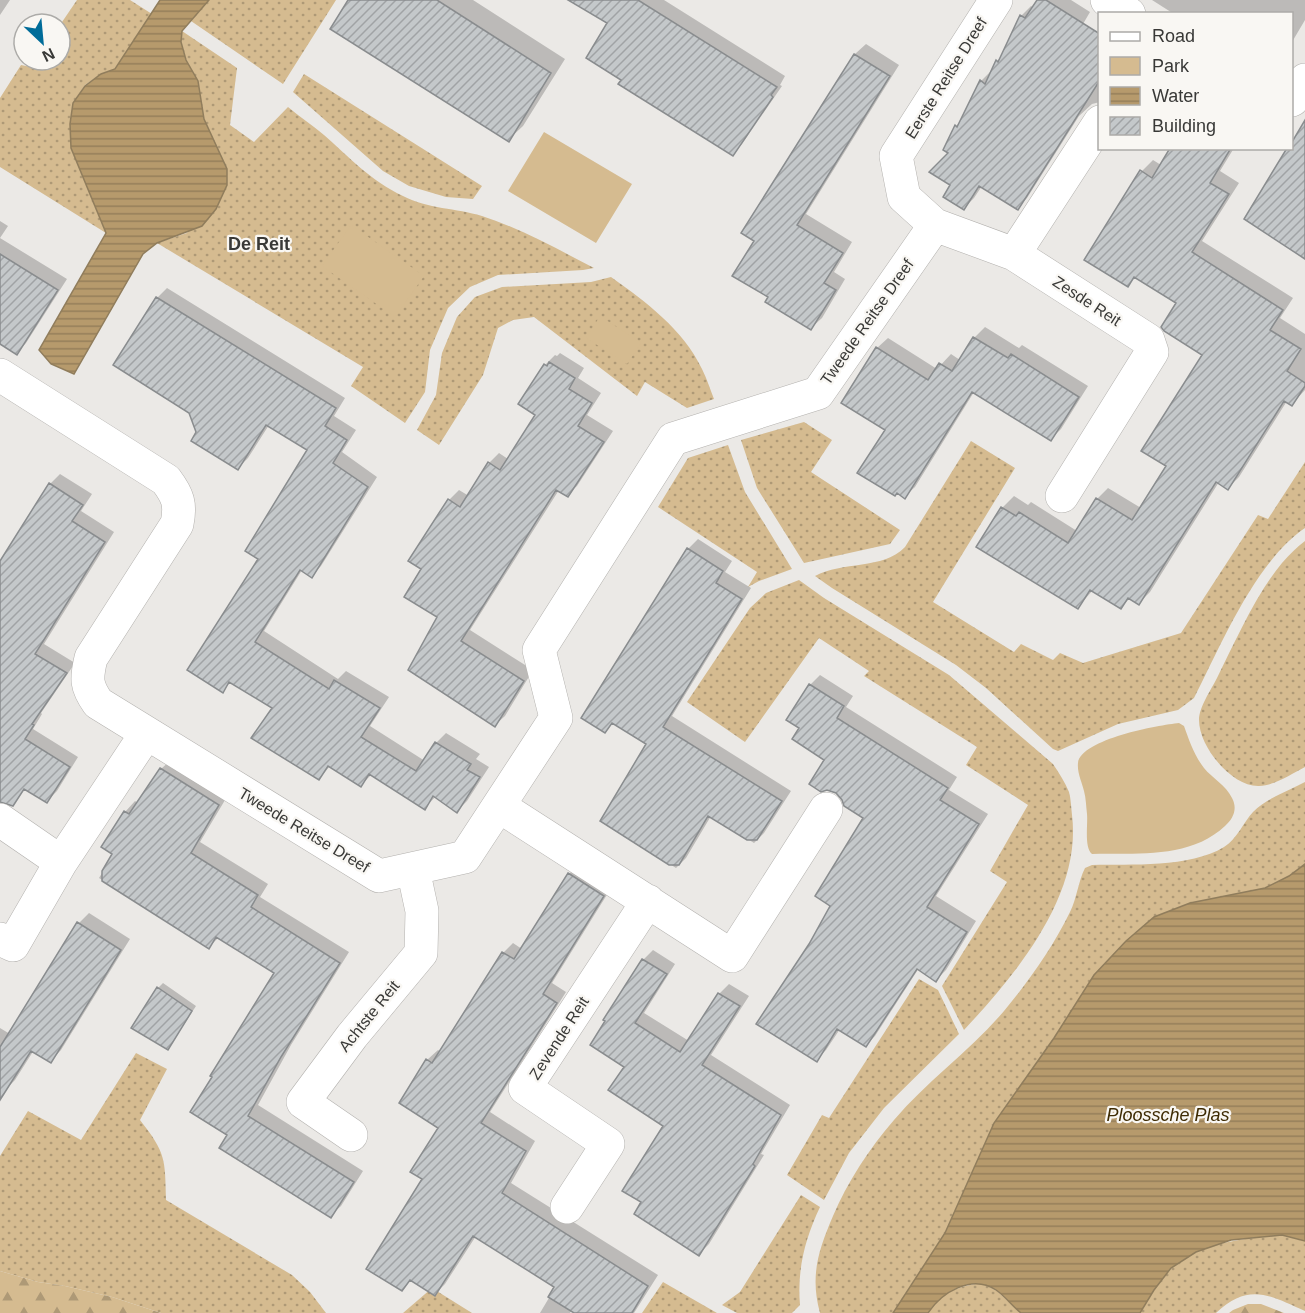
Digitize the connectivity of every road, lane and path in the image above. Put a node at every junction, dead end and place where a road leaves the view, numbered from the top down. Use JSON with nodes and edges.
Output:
{"nodes":[{"id":1,"x":996,"y":0,"type":"edge"},
{"id":2,"x":1107,"y":0,"type":"edge"},
{"id":3,"x":1126,"y":12,"type":"edge"},
{"id":4,"x":1305,"y":80,"type":"edge"},
{"id":5,"x":1293,"y":98,"type":"edge"},
{"id":6,"x":1098,"y":125,"type":"edge"},
{"id":7,"x":897,"y":156,"type":"joint"},
{"id":8,"x":935,"y":225,"type":"junction"},
{"id":9,"x":1014,"y":254,"type":"junction"},
{"id":10,"x":0,"y":375,"type":"edge"},
{"id":11,"x":1062,"y":496,"type":"dead end"},
{"id":12,"x":146,"y":734,"type":"junction"},
{"id":13,"x":499,"y":806,"type":"junction"},
{"id":14,"x":826,"y":809,"type":"dead end"},
{"id":15,"x":0,"y":820,"type":"edge"},
{"id":16,"x":61,"y":862,"type":"junction"},
{"id":17,"x":413,"y":869,"type":"junction"},
{"id":18,"x":648,"y":901,"type":"junction"},
{"id":19,"x":0,"y":939,"type":"edge"},
{"id":20,"x":351,"y":1135,"type":"dead end"},
{"id":21,"x":567,"y":1207,"type":"dead end"}],
"edges":[{"from":1,"to":7,"type":"street","name":"Eerste Reitse Dreef"},
{"from":2,"to":3,"type":"street"},
{"from":4,"to":5,"type":"street"},
{"from":6,"to":9,"type":"street"},
{"from":7,"to":8,"type":"street","name":"Zesde Reit"},
{"from":8,"to":9,"type":"street","name":"Zesde Reit"},
{"from":8,"to":13,"type":"street","name":"Tweede Reitse Dreef"},
{"from":9,"to":11,"type":"street","name":"Zesde Reit"},
{"from":10,"to":12,"type":"street","name":"Tweede Reitse Dreef"},
{"from":12,"to":16,"type":"street"},
{"from":12,"to":17,"type":"street","name":"Tweede Reitse Dreef"},
{"from":13,"to":17,"type":"street","name":"Tweede Reitse Dreef"},
{"from":13,"to":18,"type":"street"},
{"from":14,"to":18,"type":"street"},
{"from":15,"to":16,"type":"street"},
{"from":16,"to":19,"type":"street"},
{"from":17,"to":20,"type":"street","name":"Achtste Reit"},
{"from":18,"to":21,"type":"street","name":"Zevende Reit"}]}
